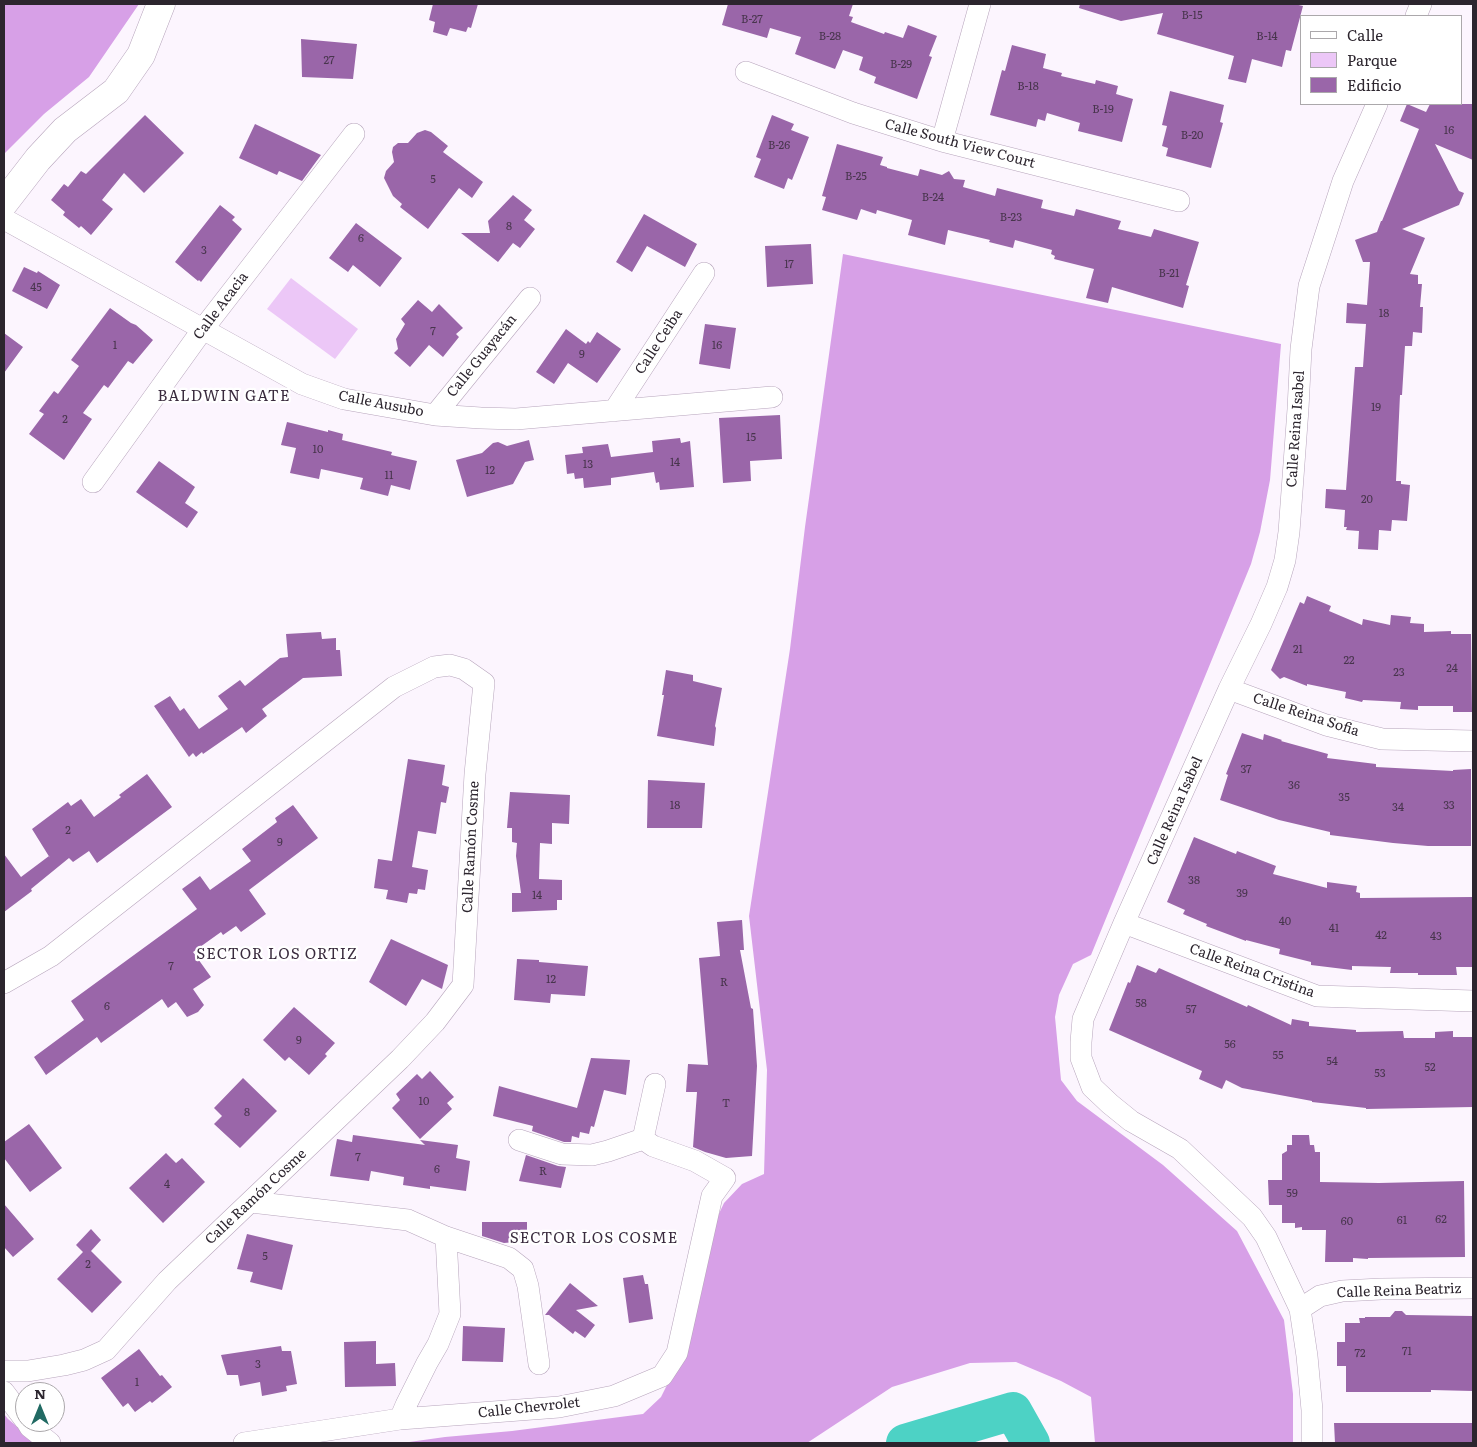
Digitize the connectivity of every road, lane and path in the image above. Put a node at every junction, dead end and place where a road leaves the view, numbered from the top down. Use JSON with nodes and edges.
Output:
{"nodes":[{"id":1,"x":162,"y":4,"type":"edge"},
{"id":2,"x":980,"y":4,"type":"edge"},
{"id":3,"x":746,"y":72,"type":"dead end"},
{"id":4,"x":1377,"y":105,"type":"edge"},
{"id":5,"x":354,"y":134,"type":"dead end"},
{"id":6,"x":942,"y":141,"type":"junction"},
{"id":7,"x":1179,"y":201,"type":"dead end"},
{"id":8,"x":4,"y":203,"type":"edge"},
{"id":9,"x":4,"y":219,"type":"edge"},
{"id":10,"x":704,"y":273,"type":"dead end"},
{"id":11,"x":530,"y":298,"type":"dead end"},
{"id":12,"x":203,"y":329,"type":"junction"},
{"id":13,"x":772,"y":397,"type":"dead end"},
{"id":14,"x":614,"y":411,"type":"junction"},
{"id":15,"x":434,"y":415,"type":"junction"},
{"id":16,"x":93,"y":482,"type":"dead end"},
{"id":17,"x":1229,"y":689,"type":"junction"},
{"id":18,"x":1473,"y":741,"type":"edge"},
{"id":19,"x":1124,"y":923,"type":"junction"},
{"id":20,"x":4,"y":983,"type":"edge"},
{"id":21,"x":1473,"y":1001,"type":"edge"},
{"id":22,"x":655,"y":1084,"type":"dead end"},
{"id":23,"x":643,"y":1139,"type":"junction"},
{"id":24,"x":519,"y":1140,"type":"dead end"},
{"id":25,"x":251,"y":1202,"type":"junction"},
{"id":26,"x":446,"y":1237,"type":"junction"},
{"id":27,"x":1473,"y":1288,"type":"edge"},
{"id":28,"x":1300,"y":1309,"type":"junction"},
{"id":29,"x":539,"y":1364,"type":"dead end"},
{"id":30,"x":4,"y":1371,"type":"edge"},
{"id":31,"x":4,"y":1392,"type":"edge"},
{"id":32,"x":15,"y":1406,"type":"edge"},
{"id":33,"x":400,"y":1419,"type":"junction"},
{"id":34,"x":38,"y":1432,"type":"edge"},
{"id":35,"x":50,"y":1443,"type":"edge"},
{"id":36,"x":244,"y":1443,"type":"edge"},
{"id":37,"x":1312,"y":1443,"type":"edge"}],
"edges":[{"from":1,"to":8,"type":"street"},
{"from":2,"to":6,"type":"street"},
{"from":3,"to":6,"type":"street","name":"Calle South View Court"},
{"from":4,"to":17,"type":"street","name":"Calle Reina Isabel"},
{"from":5,"to":12,"type":"street","name":"Calle Acacia"},
{"from":6,"to":7,"type":"street","name":"Calle South View Court"},
{"from":9,"to":12,"type":"street","name":"Calle Ausubo"},
{"from":10,"to":14,"type":"street","name":"Calle Ceiba"},
{"from":11,"to":15,"type":"street","name":"Calle Guayacán"},
{"from":12,"to":15,"type":"street","name":"Calle Ausubo"},
{"from":12,"to":16,"type":"street","name":"Calle Acacia"},
{"from":13,"to":14,"type":"street","name":"Calle Ausubo"},
{"from":14,"to":15,"type":"street","name":"Calle Ausubo"},
{"from":17,"to":18,"type":"street","name":"Calle Reina Sofia"},
{"from":17,"to":19,"type":"street","name":"Calle Reina Isabel"},
{"from":19,"to":21,"type":"street","name":"Calle Reina Cristina"},
{"from":19,"to":28,"type":"street","name":"Calle Reina Isabel"},
{"from":20,"to":25,"type":"street","name":"Calle Ramón Cosme"},
{"from":22,"to":23,"type":"street"},
{"from":23,"to":24,"type":"street"},
{"from":23,"to":33,"type":"street","name":"Calle Chevrolet"},
{"from":25,"to":26,"type":"street"},
{"from":25,"to":30,"type":"street","name":"Calle Ramón Cosme"},
{"from":26,"to":29,"type":"street"},
{"from":26,"to":33,"type":"street"},
{"from":27,"to":28,"type":"street","name":"Calle Reina Beatriz"},
{"from":28,"to":37,"type":"street","name":"Calle Reina Isabel"},
{"from":31,"to":32,"type":"street"},
{"from":33,"to":36,"type":"street","name":"Calle Chevrolet"},
{"from":34,"to":35,"type":"street"}]}
